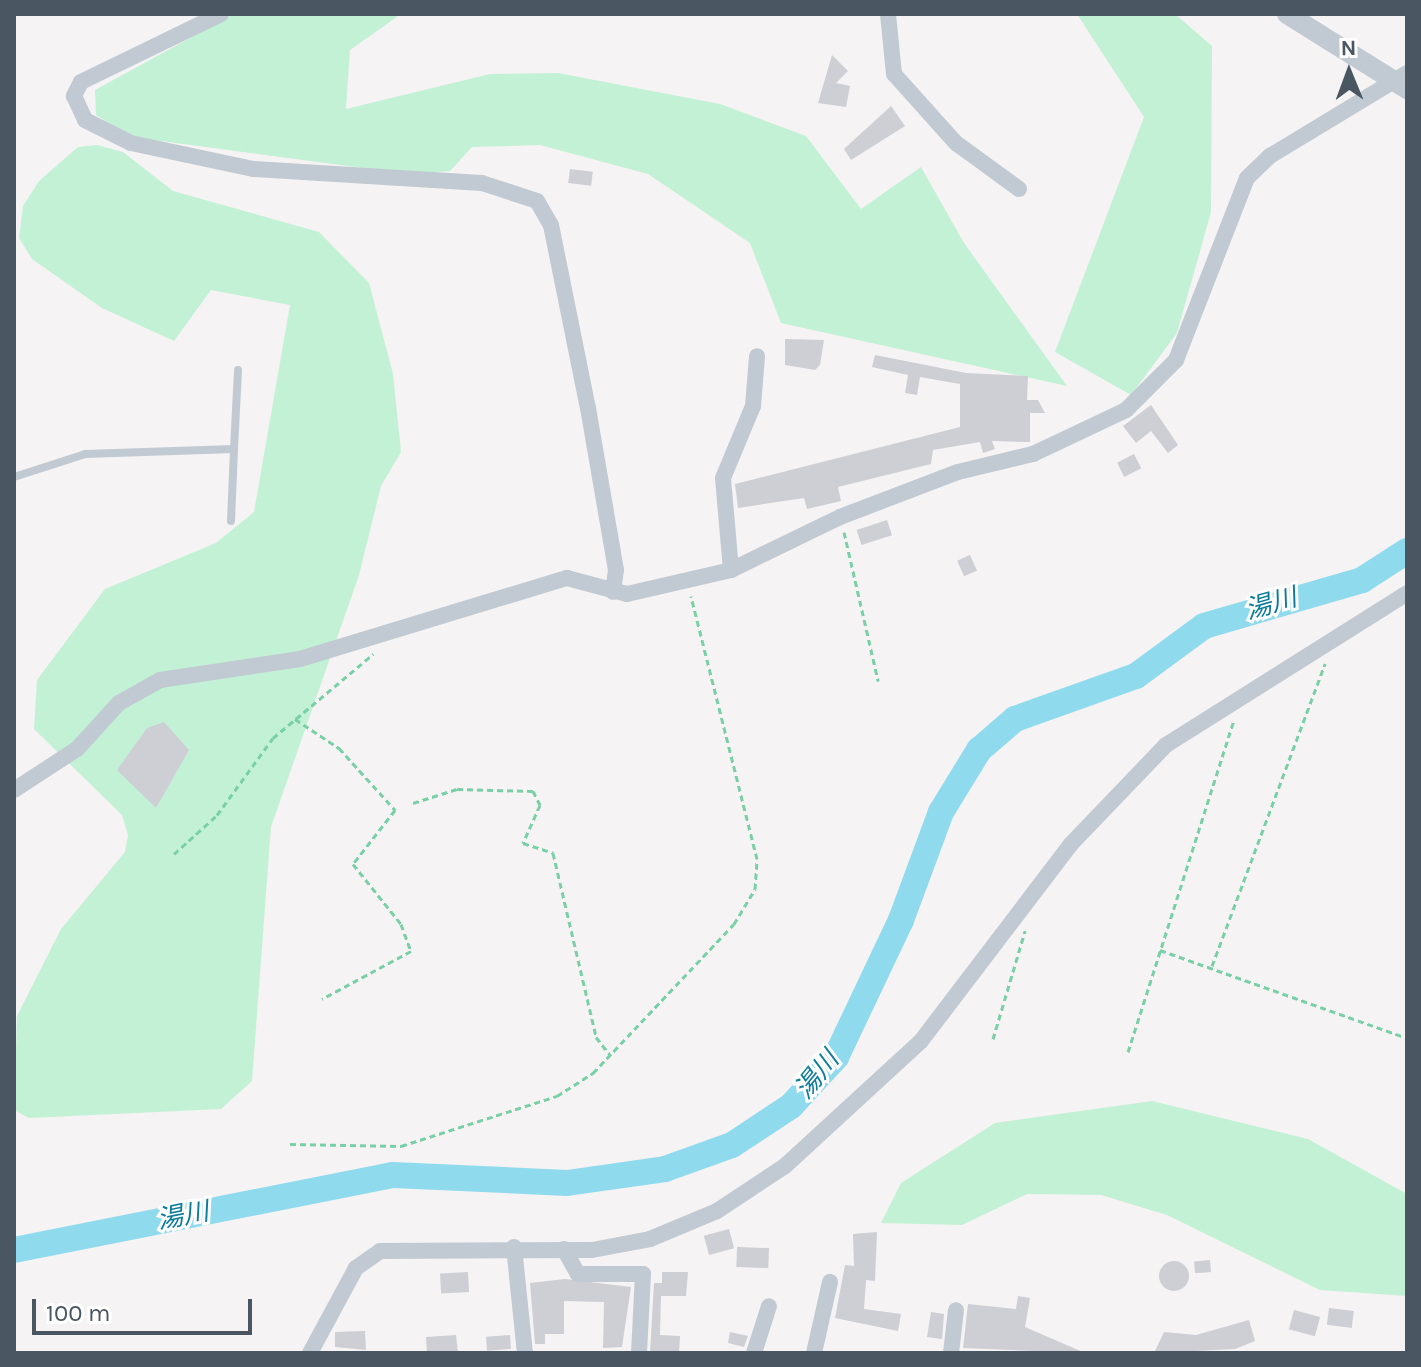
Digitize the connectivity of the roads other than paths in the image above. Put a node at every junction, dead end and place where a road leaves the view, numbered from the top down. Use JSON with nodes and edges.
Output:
{"nodes":[{"id":1,"x":221,"y":14,"type":"edge"},
{"id":2,"x":888,"y":14,"type":"edge"},
{"id":3,"x":1287,"y":14,"type":"edge"},
{"id":4,"x":1402,"y":81,"type":"edge"},
{"id":5,"x":1019,"y":189,"type":"dead end"},
{"id":6,"x":757,"y":356,"type":"dead end"},
{"id":7,"x":238,"y":370,"type":"dead end"},
{"id":8,"x":234,"y":449,"type":"junction"},
{"id":9,"x":14,"y":477,"type":"edge"},
{"id":10,"x":231,"y":521,"type":"dead end"},
{"id":11,"x":731,"y":570,"type":"junction"},
{"id":12,"x":613,"y":592,"type":"junction"},
{"id":13,"x":1407,"y":593,"type":"edge"},
{"id":14,"x":14,"y":790,"type":"edge"},
{"id":15,"x":514,"y":1247,"type":"junction"},
{"id":16,"x":564,"y":1249,"type":"junction"},
{"id":17,"x":830,"y":1282,"type":"dead end"},
{"id":18,"x":769,"y":1306,"type":"dead end"},
{"id":19,"x":956,"y":1310,"type":"dead end"},
{"id":20,"x":310,"y":1353,"type":"edge"},
{"id":21,"x":525,"y":1353,"type":"edge"},
{"id":22,"x":639,"y":1353,"type":"edge"},
{"id":23,"x":754,"y":1353,"type":"edge"},
{"id":24,"x":814,"y":1353,"type":"edge"},
{"id":25,"x":951,"y":1353,"type":"edge"}],
"edges":[{"from":1,"to":12,"type":"street"},
{"from":2,"to":5,"type":"street"},
{"from":3,"to":4,"type":"street"},
{"from":4,"to":11,"type":"street"},
{"from":6,"to":11,"type":"street"},
{"from":7,"to":8,"type":"lane"},
{"from":8,"to":9,"type":"lane"},
{"from":8,"to":10,"type":"lane"},
{"from":11,"to":12,"type":"street"},
{"from":12,"to":14,"type":"street"},
{"from":13,"to":16,"type":"street"},
{"from":15,"to":16,"type":"street"},
{"from":15,"to":20,"type":"street"},
{"from":15,"to":21,"type":"street"},
{"from":16,"to":22,"type":"street"},
{"from":17,"to":24,"type":"street"},
{"from":18,"to":23,"type":"street"},
{"from":19,"to":25,"type":"street"}]}
